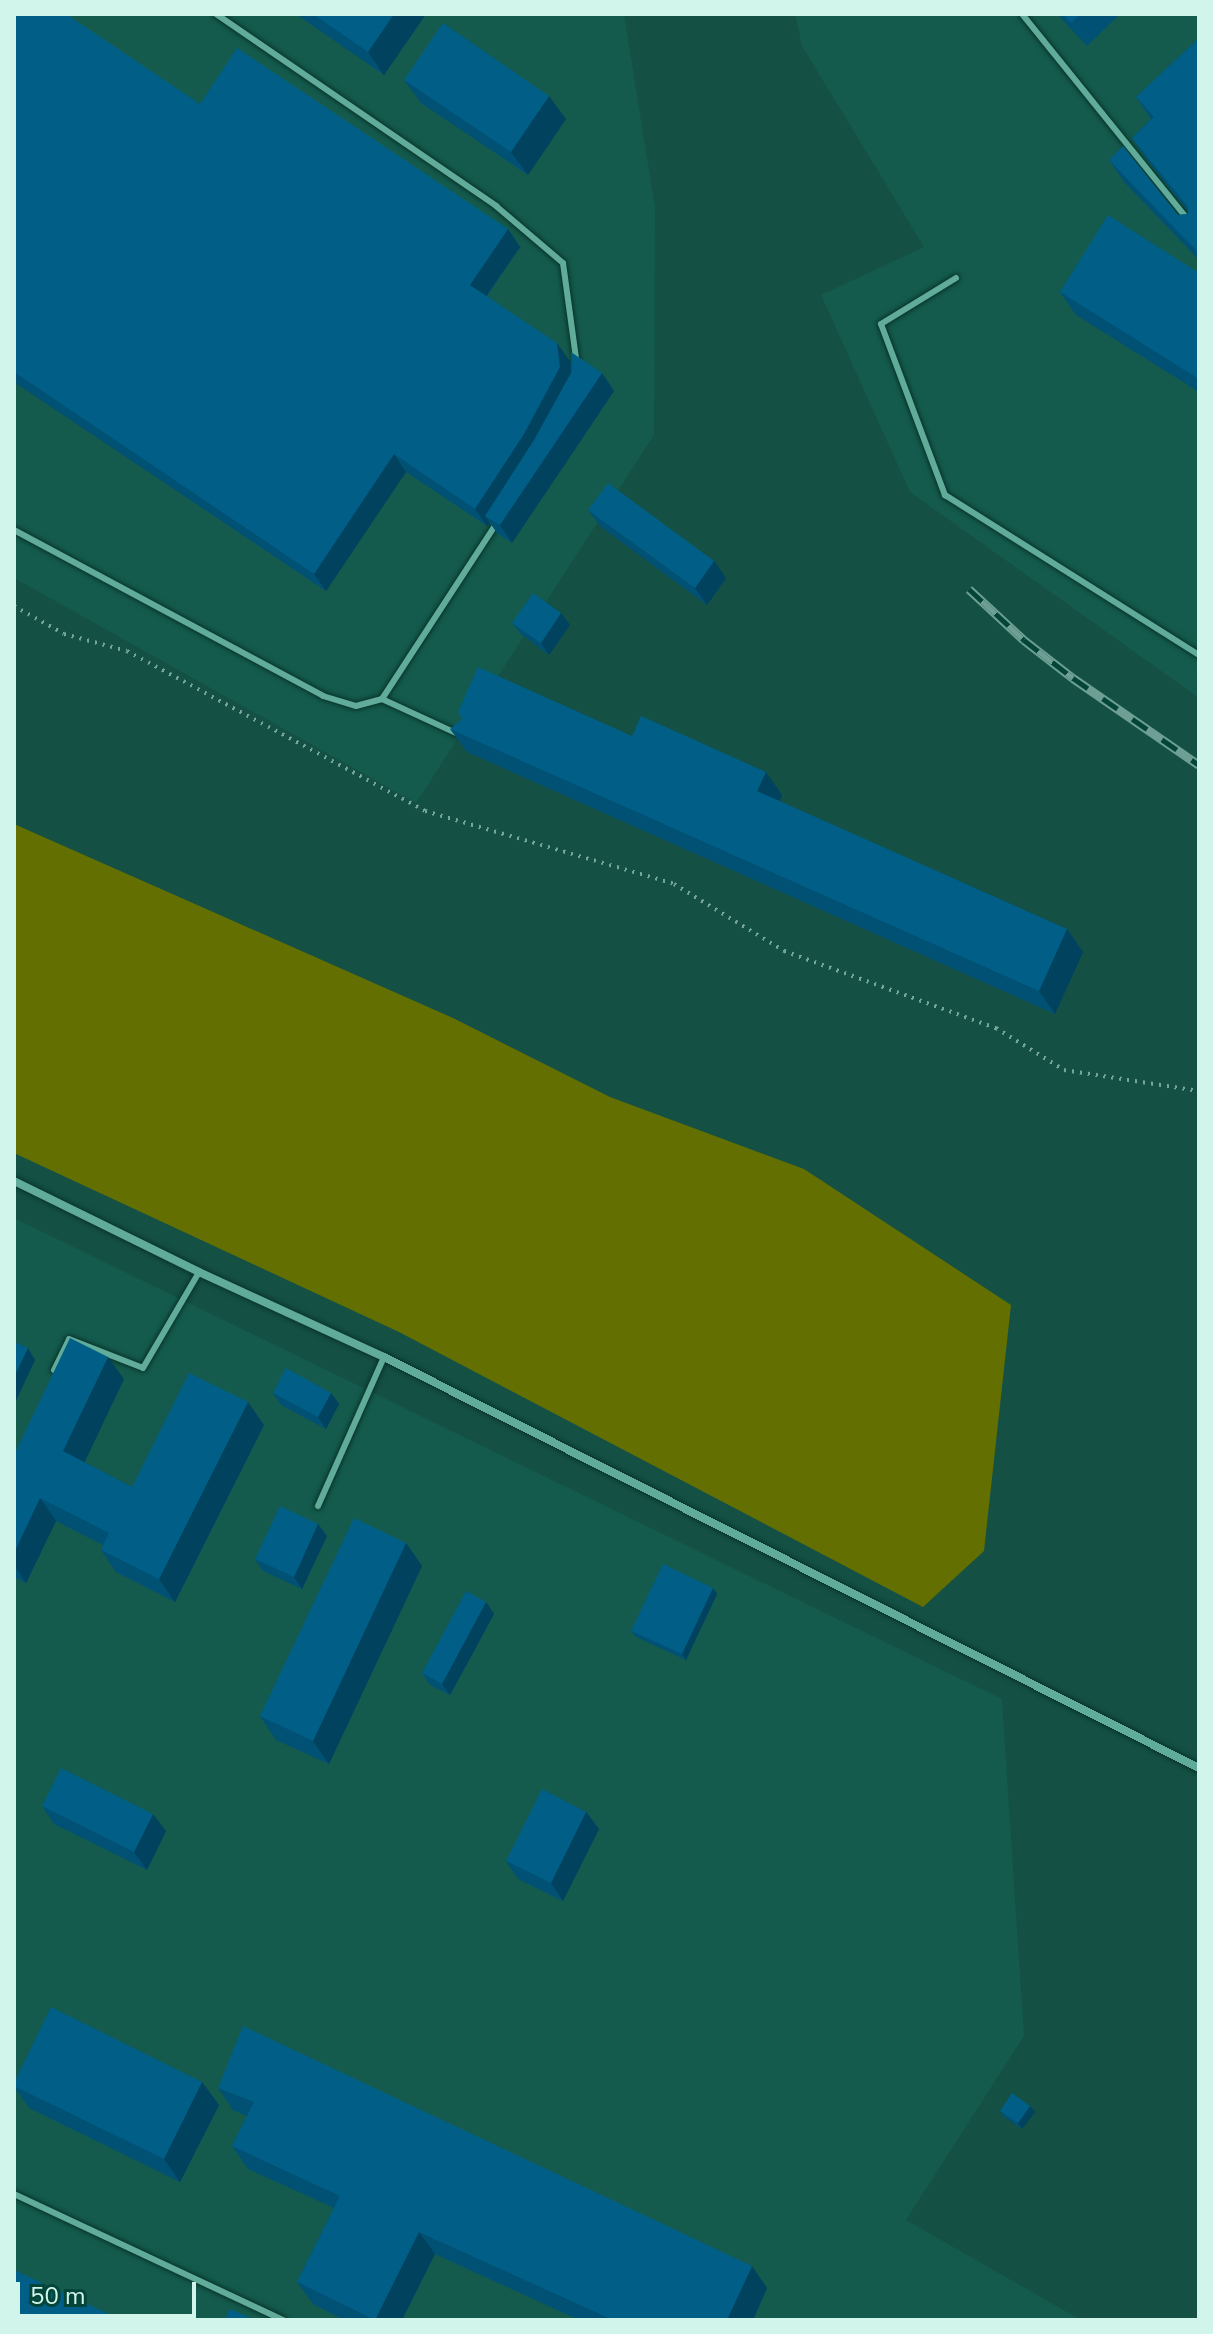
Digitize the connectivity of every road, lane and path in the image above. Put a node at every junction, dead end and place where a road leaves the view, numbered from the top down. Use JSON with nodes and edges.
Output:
{"nodes":[{"id":1,"x":216,"y":14,"type":"edge"},
{"id":2,"x":1022,"y":14,"type":"edge"},
{"id":3,"x":1192,"y":225,"type":"edge"},
{"id":4,"x":956,"y":278,"type":"dead end"},
{"id":5,"x":578,"y":374,"type":"edge"},
{"id":6,"x":507,"y":506,"type":"edge"},
{"id":7,"x":14,"y":530,"type":"edge"},
{"id":8,"x":14,"y":606,"type":"edge"},
{"id":9,"x":1199,"y":655,"type":"edge"},
{"id":10,"x":382,"y":699,"type":"junction"},
{"id":11,"x":472,"y":740,"type":"edge"},
{"id":12,"x":1199,"y":1091,"type":"edge"},
{"id":13,"x":14,"y":1181,"type":"edge"},
{"id":14,"x":199,"y":1272,"type":"junction"},
{"id":15,"x":384,"y":1357,"type":"junction"},
{"id":16,"x":51,"y":1378,"type":"edge"},
{"id":17,"x":318,"y":1506,"type":"dead end"},
{"id":18,"x":1199,"y":1768,"type":"edge"},
{"id":19,"x":14,"y":2194,"type":"edge"},
{"id":20,"x":283,"y":2320,"type":"edge"}],
"edges":[{"from":1,"to":5,"type":"lane"},
{"from":2,"to":3,"type":"lane"},
{"from":4,"to":9,"type":"lane"},
{"from":6,"to":10,"type":"lane"},
{"from":7,"to":10,"type":"lane"},
{"from":8,"to":12,"type":"path"},
{"from":10,"to":11,"type":"lane"},
{"from":13,"to":14,"type":"street"},
{"from":14,"to":15,"type":"street"},
{"from":14,"to":16,"type":"lane"},
{"from":15,"to":17,"type":"lane"},
{"from":15,"to":18,"type":"street"},
{"from":19,"to":20,"type":"lane"}]}
